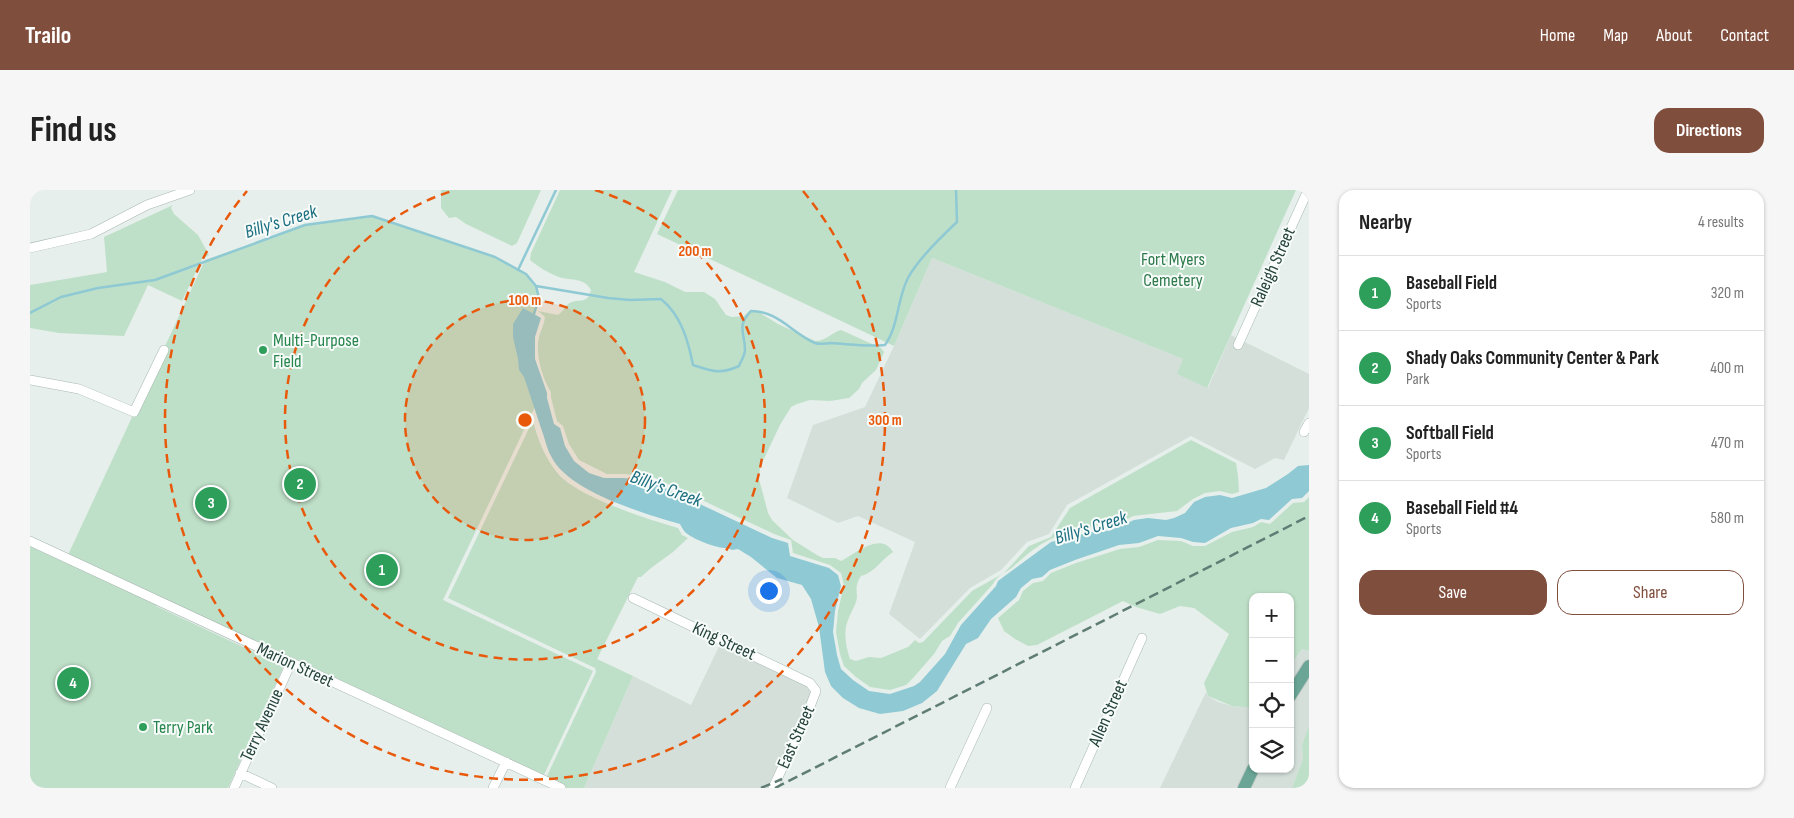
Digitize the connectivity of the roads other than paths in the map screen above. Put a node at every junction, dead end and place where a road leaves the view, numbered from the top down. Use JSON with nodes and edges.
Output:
{"nodes":[{"id":1,"x":190,"y":190,"type":"edge"},
{"id":2,"x":1308,"y":190,"type":"edge"},
{"id":3,"x":179,"y":192,"type":"edge"},
{"id":4,"x":30,"y":248,"type":"edge"},
{"id":5,"x":1238,"y":345,"type":"dead end"},
{"id":6,"x":164,"y":350,"type":"dead end"},
{"id":7,"x":30,"y":380,"type":"edge"},
{"id":8,"x":1309,"y":423,"type":"edge"},
{"id":9,"x":1304,"y":432,"type":"dead end"},
{"id":10,"x":30,"y":541,"type":"edge"},
{"id":11,"x":633,"y":598,"type":"dead end"},
{"id":12,"x":1142,"y":638,"type":"dead end"},
{"id":13,"x":292,"y":663,"type":"junction"},
{"id":14,"x":1309,"y":666,"type":"edge"},
{"id":15,"x":813,"y":686,"type":"joint"},
{"id":16,"x":1294,"y":690,"type":"edge"},
{"id":17,"x":987,"y":708,"type":"dead end"},
{"id":18,"x":506,"y":762,"type":"junction"},
{"id":19,"x":240,"y":773,"type":"junction"},
{"id":20,"x":1252,"y":773,"type":"edge"},
{"id":21,"x":234,"y":788,"type":"edge"},
{"id":22,"x":272,"y":788,"type":"edge"},
{"id":23,"x":493,"y":788,"type":"edge"},
{"id":24,"x":561,"y":788,"type":"edge"},
{"id":25,"x":772,"y":788,"type":"edge"},
{"id":26,"x":950,"y":788,"type":"edge"},
{"id":27,"x":1075,"y":788,"type":"edge"},
{"id":28,"x":1244,"y":788,"type":"edge"}],
"edges":[{"from":1,"to":3,"type":"street"},
{"from":2,"to":5,"type":"street","name":"Raleigh Street"},
{"from":3,"to":4,"type":"street"},
{"from":6,"to":7,"type":"street"},
{"from":8,"to":9,"type":"street"},
{"from":10,"to":13,"type":"street","name":"Marion Street"},
{"from":11,"to":15,"type":"street","name":"King Street"},
{"from":12,"to":27,"type":"street","name":"Allen Street"},
{"from":13,"to":18,"type":"street","name":"Marion Street"},
{"from":13,"to":19,"type":"street","name":"Terry Avenue"},
{"from":14,"to":16,"type":"main road"},
{"from":15,"to":25,"type":"street","name":"East Street"},
{"from":17,"to":26,"type":"street"},
{"from":18,"to":23,"type":"street"},
{"from":18,"to":24,"type":"street","name":"Marion Street"},
{"from":19,"to":21,"type":"street","name":"Terry Avenue"},
{"from":19,"to":22,"type":"street"},
{"from":20,"to":28,"type":"main road"}]}
